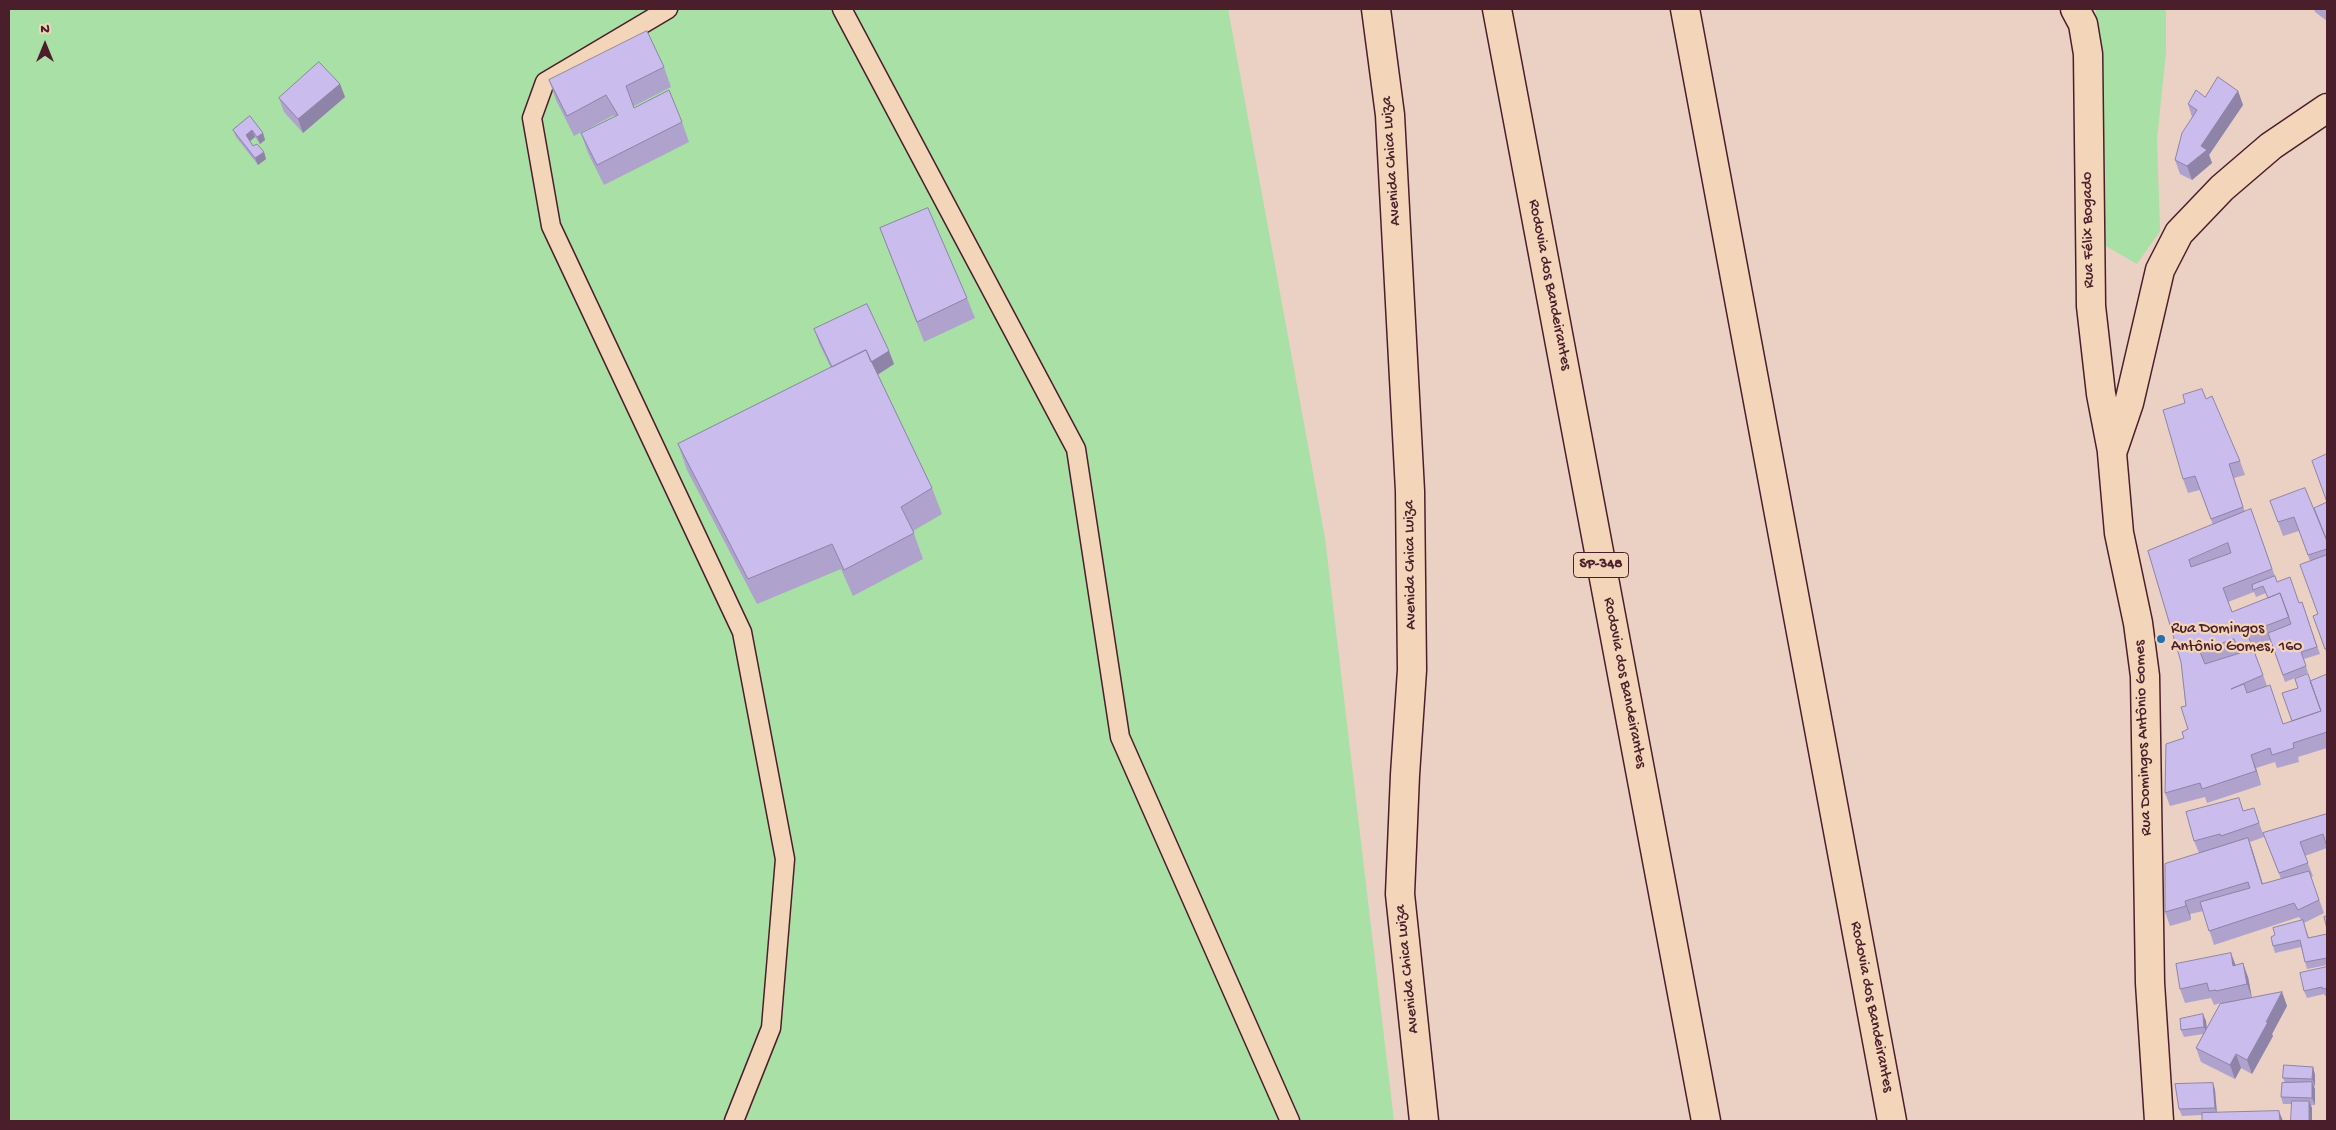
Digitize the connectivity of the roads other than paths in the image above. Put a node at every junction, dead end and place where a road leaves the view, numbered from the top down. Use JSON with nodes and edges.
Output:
{"nodes":[{"id":1,"x":668,"y":9,"type":"edge"},
{"id":2,"x":842,"y":9,"type":"edge"},
{"id":3,"x":1376,"y":9,"type":"edge"},
{"id":4,"x":1497,"y":9,"type":"edge"},
{"id":5,"x":1685,"y":9,"type":"edge"},
{"id":6,"x":2075,"y":9,"type":"edge"},
{"id":7,"x":2327,"y":108,"type":"edge"},
{"id":8,"x":2112,"y":453,"type":"junction"},
{"id":9,"x":734,"y":1121,"type":"edge"},
{"id":10,"x":1290,"y":1121,"type":"edge"},
{"id":11,"x":1424,"y":1121,"type":"edge"},
{"id":12,"x":1706,"y":1121,"type":"edge"},
{"id":13,"x":1892,"y":1121,"type":"edge"},
{"id":14,"x":2159,"y":1121,"type":"edge"}],
"edges":[{"from":1,"to":9,"type":"lane"},
{"from":2,"to":10,"type":"lane"},
{"from":3,"to":11,"type":"main road","name":"Avenida Chica Luiza"},
{"from":4,"to":12,"type":"main road","name":"Rodovia dos Bandeirantes","number":"SP-348"},
{"from":5,"to":13,"type":"main road","name":"Rodovia dos Bandeirantes"},
{"from":6,"to":8,"type":"main road","name":"Rua Félix Bogado"},
{"from":7,"to":8,"type":"main road","name":"Rua Domingos Antônio Gomes"},
{"from":8,"to":14,"type":"main road","name":"Rua Domingos Antônio Gomes"}]}
